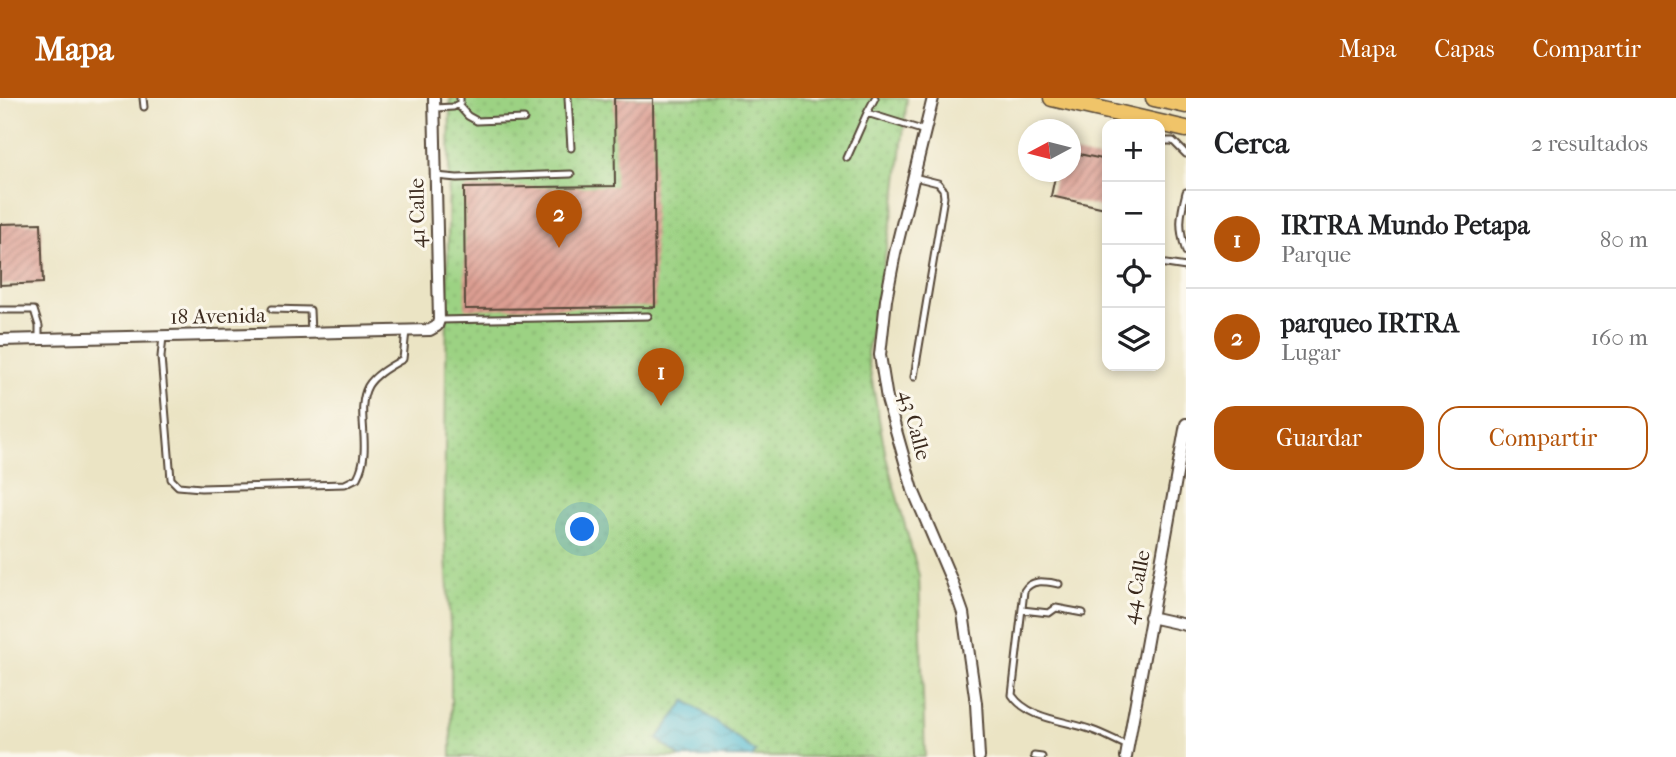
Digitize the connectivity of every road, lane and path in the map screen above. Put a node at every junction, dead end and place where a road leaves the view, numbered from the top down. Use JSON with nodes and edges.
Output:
{"nodes":[{"id":1,"x":144,"y":98,"type":"edge"},
{"id":2,"x":568,"y":98,"type":"edge"},
{"id":3,"x":875,"y":98,"type":"edge"},
{"id":4,"x":933,"y":98,"type":"edge"},
{"id":5,"x":1052,"y":98,"type":"edge"},
{"id":6,"x":1154,"y":98,"type":"edge"},
{"id":7,"x":459,"y":101,"type":"edge"},
{"id":8,"x":434,"y":103,"type":"edge"},
{"id":9,"x":1186,"y":105,"type":"edge"},
{"id":10,"x":144,"y":107,"type":"dead end"},
{"id":11,"x":867,"y":113,"type":"junction"},
{"id":12,"x":524,"y":119,"type":"dead end"},
{"id":13,"x":1124,"y":119,"type":"edge"},
{"id":14,"x":1165,"y":126,"type":"edge"},
{"id":15,"x":1186,"y":129,"type":"edge"},
{"id":16,"x":925,"y":131,"type":"junction"},
{"id":17,"x":1165,"y":141,"type":"edge"},
{"id":18,"x":571,"y":148,"type":"dead end"},
{"id":19,"x":1186,"y":155,"type":"edge"},
{"id":20,"x":847,"y":158,"type":"dead end"},
{"id":21,"x":571,"y":174,"type":"dead end"},
{"id":22,"x":436,"y":176,"type":"junction"},
{"id":23,"x":914,"y":177,"type":"junction"},
{"id":24,"x":1186,"y":192,"type":"edge"},
{"id":25,"x":1186,"y":252,"type":"edge"},
{"id":26,"x":1165,"y":264,"type":"edge"},
{"id":27,"x":1186,"y":267,"type":"edge"},
{"id":28,"x":272,"y":309,"type":"dead end"},
{"id":29,"x":0,"y":310,"type":"edge"},
{"id":30,"x":648,"y":316,"type":"dead end"},
{"id":31,"x":438,"y":323,"type":"junction"},
{"id":32,"x":406,"y":331,"type":"junction"},
{"id":33,"x":311,"y":333,"type":"junction"},
{"id":34,"x":163,"y":336,"type":"junction"},
{"id":35,"x":0,"y":340,"type":"edge"},
{"id":36,"x":39,"y":340,"type":"junction"},
{"id":37,"x":914,"y":377,"type":"dead end"},
{"id":38,"x":1186,"y":424,"type":"edge"},
{"id":39,"x":1182,"y":471,"type":"edge"},
{"id":40,"x":1059,"y":584,"type":"dead end"},
{"id":41,"x":1022,"y":610,"type":"junction"},
{"id":42,"x":1083,"y":612,"type":"dead end"},
{"id":43,"x":1150,"y":617,"type":"junction"},
{"id":44,"x":1186,"y":625,"type":"edge"},
{"id":45,"x":1127,"y":752,"type":"edge"},
{"id":46,"x":1034,"y":756,"type":"edge"},
{"id":47,"x":979,"y":757,"type":"edge"},
{"id":48,"x":1042,"y":757,"type":"edge"}],
"edges":[{"from":1,"to":10,"type":"lane"},
{"from":2,"to":18,"type":"lane"},
{"from":3,"to":11,"type":"lane"},
{"from":4,"to":16,"type":"street","name":"43 Calle"},
{"from":5,"to":13,"type":"main road"},
{"from":6,"to":9,"type":"main road"},
{"from":7,"to":8,"type":"lane"},
{"from":7,"to":12,"type":"lane"},
{"from":8,"to":22,"type":"street","name":"41 Calle"},
{"from":11,"to":16,"type":"lane"},
{"from":11,"to":20,"type":"lane"},
{"from":14,"to":15,"type":"main road"},
{"from":16,"to":23,"type":"street","name":"43 Calle"},
{"from":17,"to":19,"type":"lane"},
{"from":21,"to":22,"type":"lane"},
{"from":22,"to":31,"type":"street","name":"41 Calle"},
{"from":23,"to":37,"type":"lane"},
{"from":23,"to":47,"type":"street","name":"43 Calle"},
{"from":24,"to":25,"type":"lane"},
{"from":26,"to":27,"type":"lane"},
{"from":28,"to":33,"type":"lane"},
{"from":29,"to":36,"type":"lane"},
{"from":30,"to":31,"type":"lane"},
{"from":31,"to":32,"type":"street","name":"18 Avenida"},
{"from":32,"to":33,"type":"street","name":"18 Avenida"},
{"from":32,"to":34,"type":"lane"},
{"from":33,"to":34,"type":"street","name":"18 Avenida"},
{"from":34,"to":36,"type":"street","name":"18 Avenida"},
{"from":35,"to":36,"type":"street","name":"18 Avenida"},
{"from":38,"to":39,"type":"street","name":"44 Calle"},
{"from":39,"to":43,"type":"street","name":"44 Calle"},
{"from":40,"to":41,"type":"lane"},
{"from":41,"to":42,"type":"lane"},
{"from":41,"to":45,"type":"lane"},
{"from":43,"to":44,"type":"street"},
{"from":43,"to":45,"type":"street","name":"44 Calle"},
{"from":46,"to":48,"type":"lane"}]}
